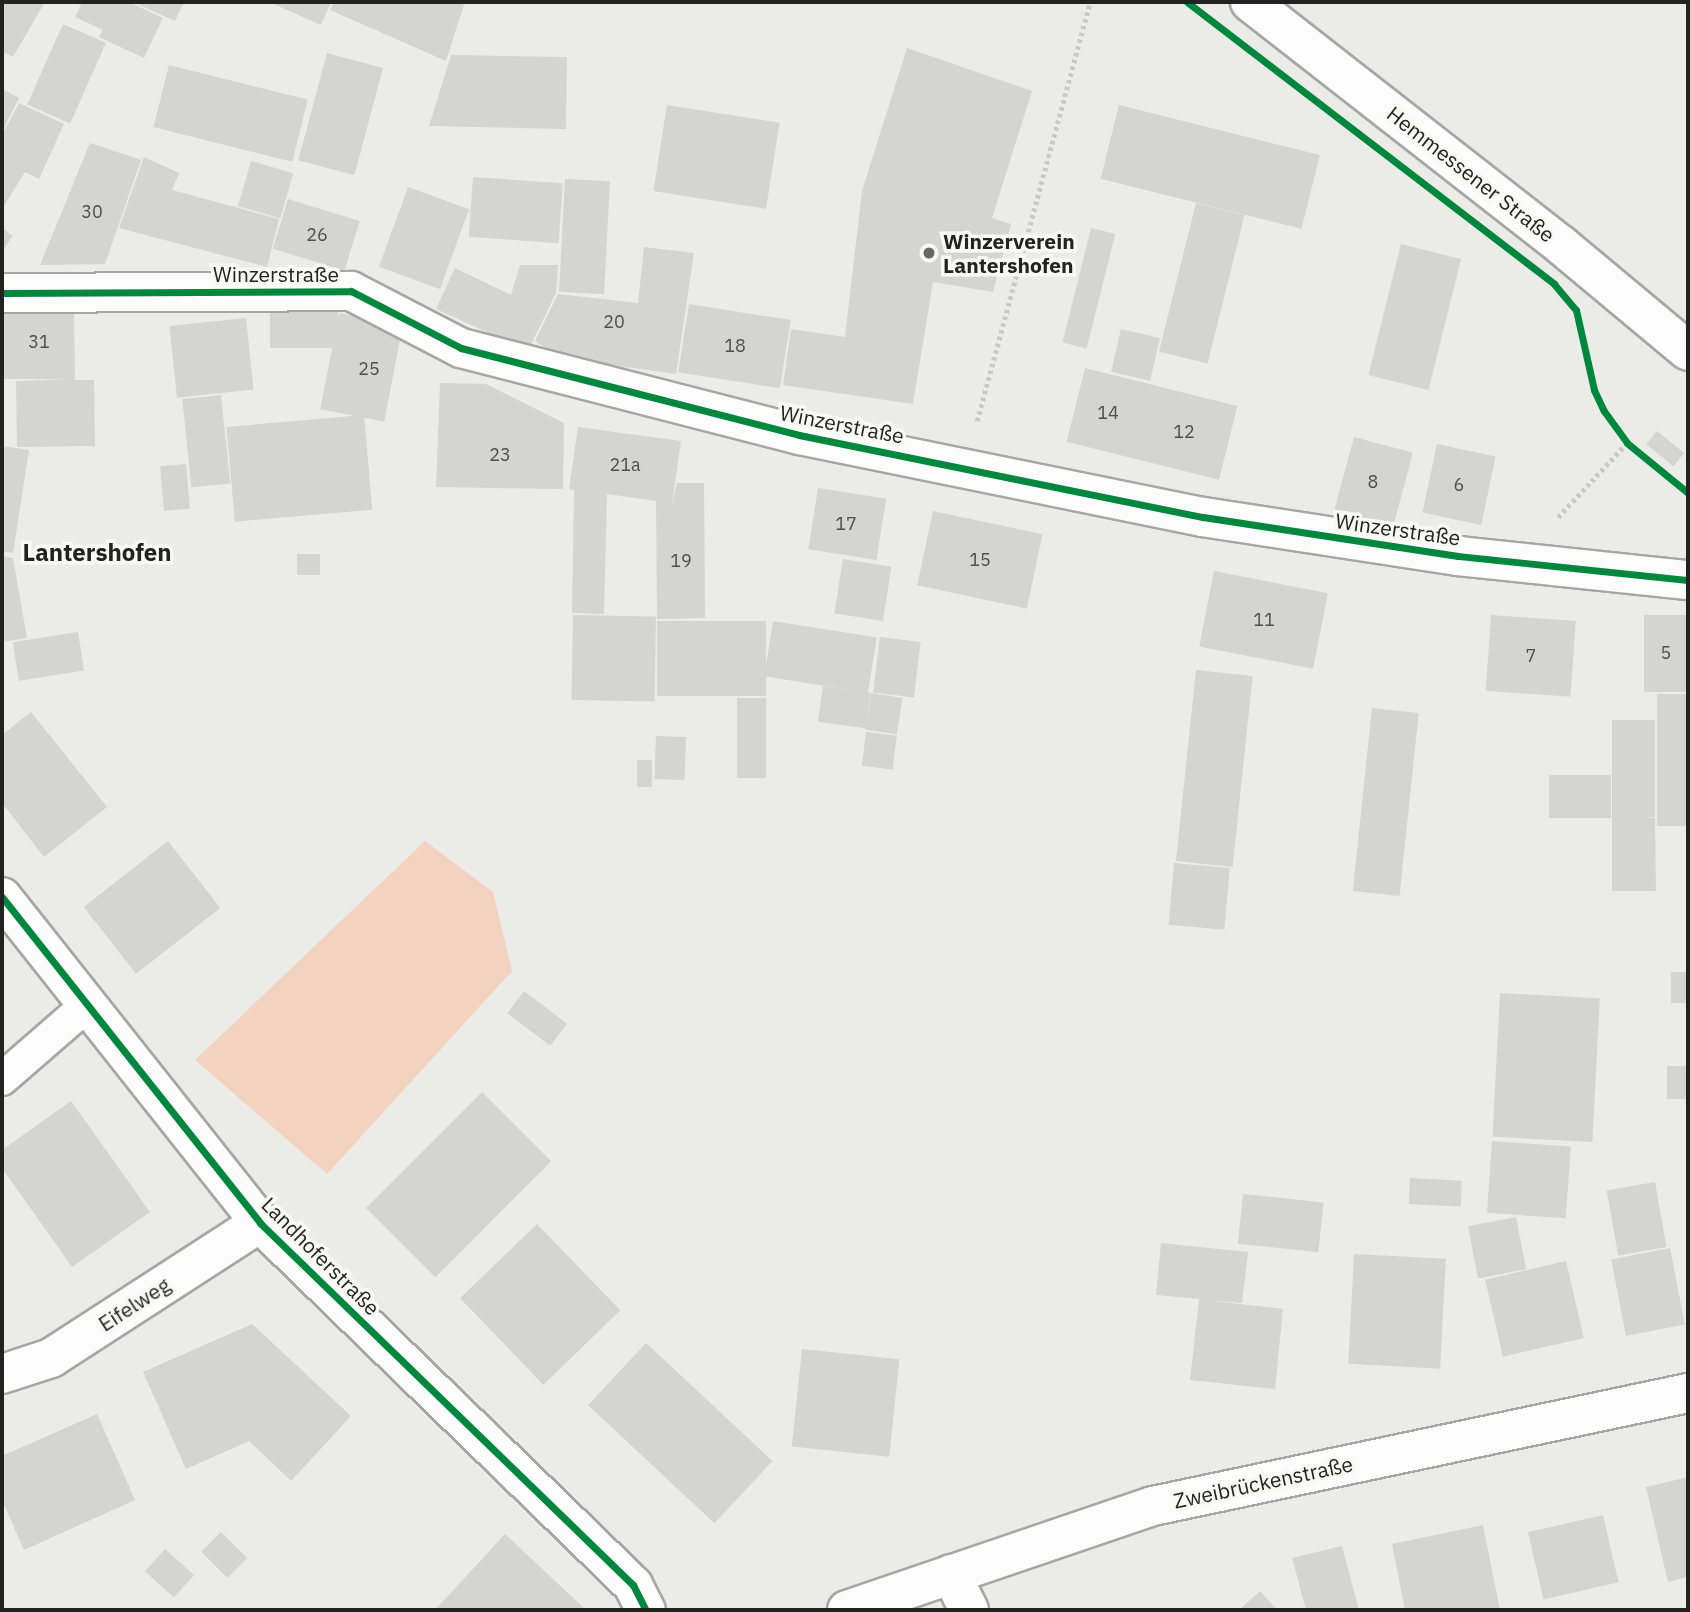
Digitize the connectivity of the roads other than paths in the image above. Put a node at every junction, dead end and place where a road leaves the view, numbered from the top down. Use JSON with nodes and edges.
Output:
{"nodes":[{"id":1,"x":1250,"y":2,"type":"edge"},
{"id":2,"x":2,"y":293,"type":"edge"},
{"id":3,"x":1688,"y":351,"type":"edge"},
{"id":4,"x":1688,"y":580,"type":"edge"},
{"id":5,"x":2,"y":897,"type":"edge"},
{"id":6,"x":87,"y":1005,"type":"junction"},
{"id":7,"x":2,"y":1079,"type":"edge"},
{"id":8,"x":260,"y":1223,"type":"junction"},
{"id":9,"x":2,"y":1374,"type":"edge"},
{"id":10,"x":1688,"y":1393,"type":"edge"},
{"id":11,"x":951,"y":1574,"type":"junction"},
{"id":12,"x":646,"y":1610,"type":"edge"},
{"id":13,"x":847,"y":1610,"type":"edge"},
{"id":14,"x":969,"y":1610,"type":"edge"}],
"edges":[{"from":1,"to":3,"type":"street","name":"Hemmessener Straße"},
{"from":2,"to":4,"type":"street","name":"Winzerstraße"},
{"from":5,"to":6,"type":"street","name":"Landhoferstraße"},
{"from":6,"to":7,"type":"lane"},
{"from":6,"to":8,"type":"street","name":"Landhoferstraße"},
{"from":8,"to":9,"type":"street","name":"Eifelweg"},
{"from":8,"to":12,"type":"street","name":"Landhoferstraße"},
{"from":10,"to":11,"type":"street","name":"Zweibrückenstraße"},
{"from":11,"to":13,"type":"street","name":"Zweibrückenstraße"},
{"from":11,"to":14,"type":"street"}]}
